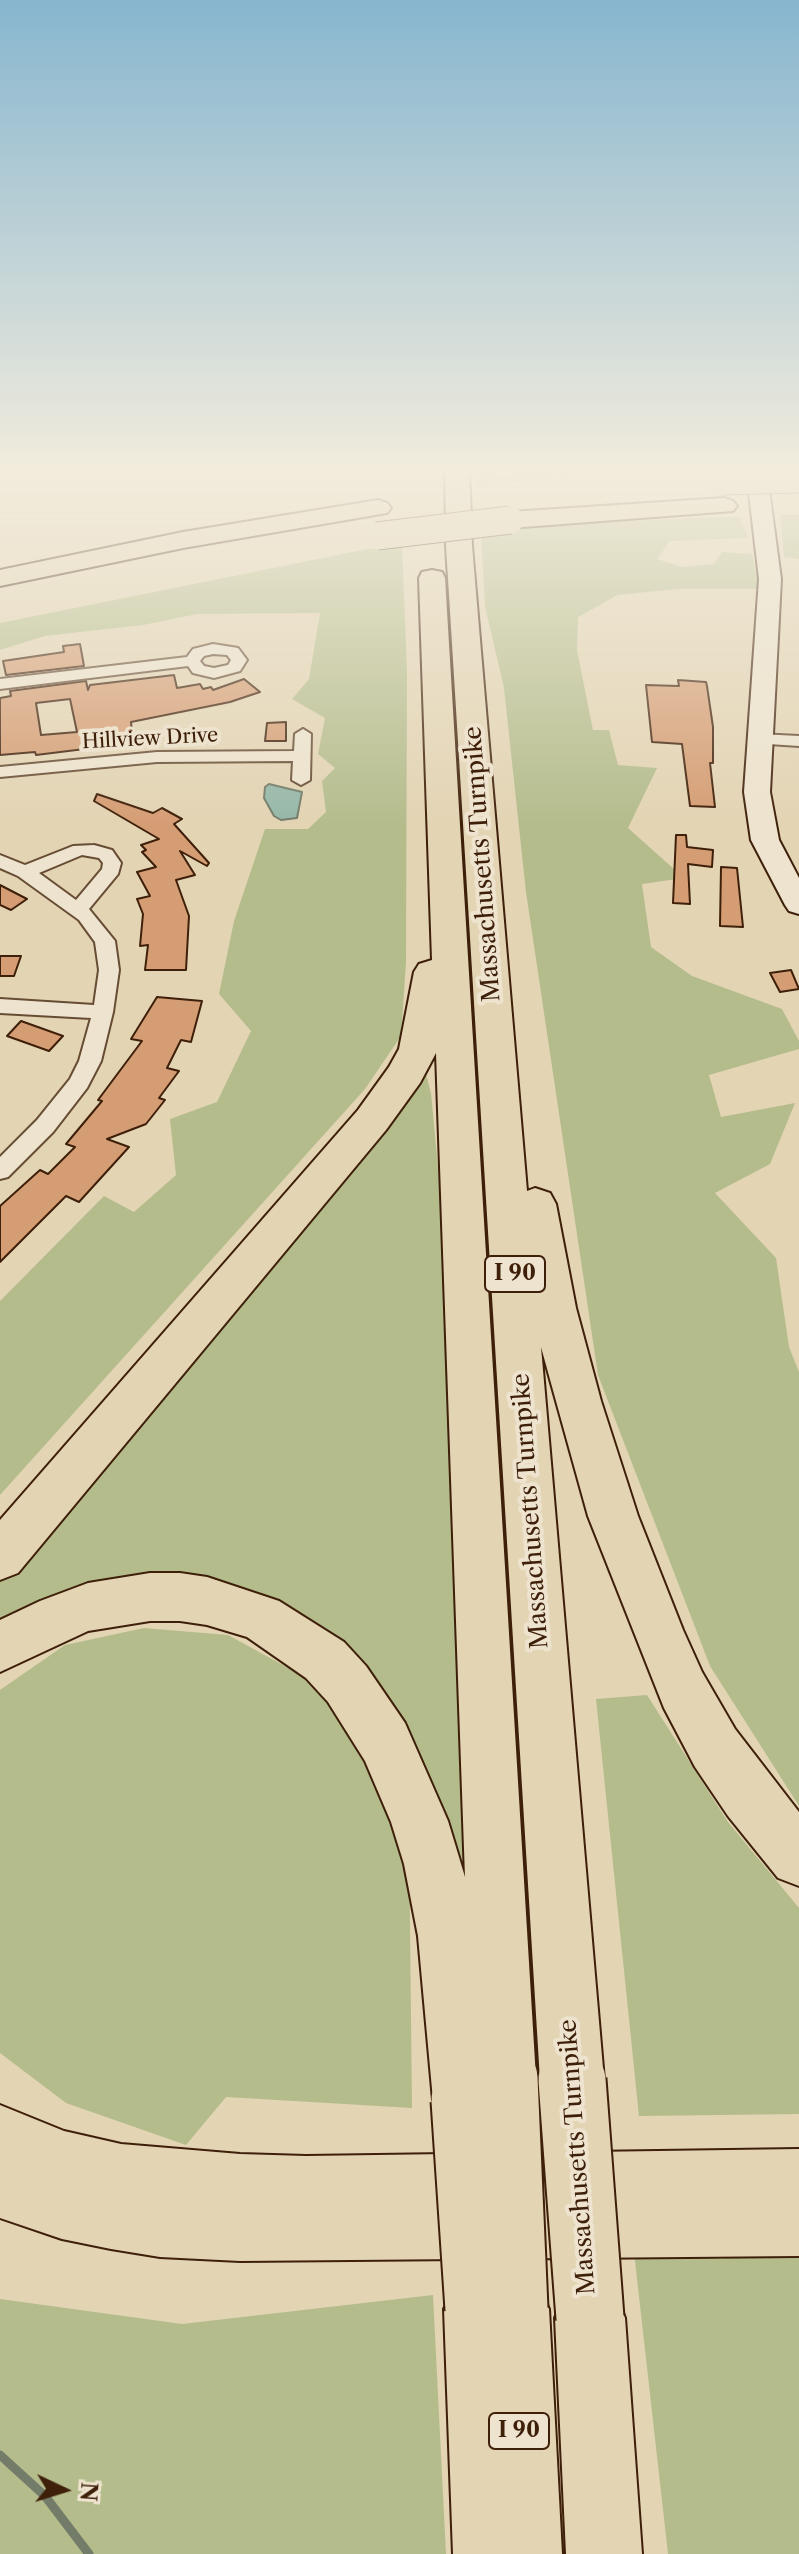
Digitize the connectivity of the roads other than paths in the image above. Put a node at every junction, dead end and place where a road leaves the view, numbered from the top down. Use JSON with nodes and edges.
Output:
{"nodes":[{"id":1,"x":432,"y":586,"type":"edge"},
{"id":2,"x":462,"y":586,"type":"edge"},
{"id":3,"x":770,"y":586,"type":"edge"},
{"id":4,"x":192,"y":661,"type":"dead end"},
{"id":5,"x":468,"y":664,"type":"junction"},
{"id":6,"x":0,"y":684,"type":"edge"},
{"id":7,"x":303,"y":734,"type":"dead end"},
{"id":8,"x":759,"y":739,"type":"junction"},
{"id":9,"x":799,"y":741,"type":"edge"},
{"id":10,"x":302,"y":756,"type":"junction"},
{"id":11,"x":0,"y":772,"type":"edge"},
{"id":12,"x":301,"y":780,"type":"dead end"},
{"id":13,"x":445,"y":846,"type":"junction"},
{"id":14,"x":0,"y":861,"type":"edge"},
{"id":15,"x":25,"y":872,"type":"junction"},
{"id":16,"x":799,"y":905,"type":"edge"},
{"id":17,"x":78,"y":910,"type":"junction"},
{"id":18,"x":0,"y":1006,"type":"edge"},
{"id":19,"x":103,"y":1012,"type":"junction"},
{"id":20,"x":0,"y":1171,"type":"edge"},
{"id":21,"x":0,"y":1557,"type":"edge"},
{"id":22,"x":0,"y":1647,"type":"edge"},
{"id":23,"x":799,"y":1857,"type":"edge"},
{"id":24,"x":484,"y":2089,"type":"junction"},
{"id":25,"x":0,"y":2137,"type":"edge"},
{"id":26,"x":799,"y":2182,"type":"edge"},
{"id":27,"x":0,"y":2185,"type":"edge"},
{"id":28,"x":799,"y":2222,"type":"edge"},
{"id":29,"x":497,"y":2309,"type":"junction"},
{"id":30,"x":491,"y":2554,"type":"edge"},
{"id":31,"x":524,"y":2554,"type":"edge"},
{"id":32,"x":604,"y":2554,"type":"edge"}],
"edges":[{"from":1,"to":13,"type":"highway","name":"Massachusetts Turnpike","number":"I 90"},
{"from":2,"to":5,"type":"highway","name":"Massachusetts Turnpike","number":"I 90"},
{"from":3,"to":8,"type":"street"},
{"from":4,"to":6,"type":"street"},
{"from":5,"to":23,"type":"highway"},
{"from":5,"to":32,"type":"highway","name":"Massachusetts Turnpike","number":"I 90","bridge":true},
{"from":7,"to":10,"type":"street"},
{"from":8,"to":9,"type":"street"},
{"from":8,"to":16,"type":"street"},
{"from":10,"to":11,"type":"street","name":"Hillview Drive"},
{"from":10,"to":12,"type":"street"},
{"from":13,"to":21,"type":"highway"},
{"from":13,"to":24,"type":"highway","name":"Massachusetts Turnpike","number":"I 90"},
{"from":14,"to":15,"type":"street"},
{"from":15,"to":17,"type":"street"},
{"from":15,"to":17,"type":"street"},
{"from":17,"to":19,"type":"street"},
{"from":18,"to":19,"type":"street"},
{"from":19,"to":20,"type":"street"},
{"from":22,"to":24,"type":"highway"},
{"from":24,"to":29,"type":"highway","bridge":true},
{"from":25,"to":26,"type":"highway"},
{"from":27,"to":28,"type":"highway"},
{"from":29,"to":30,"type":"highway"},
{"from":29,"to":31,"type":"highway","number":"I 90"}]}
